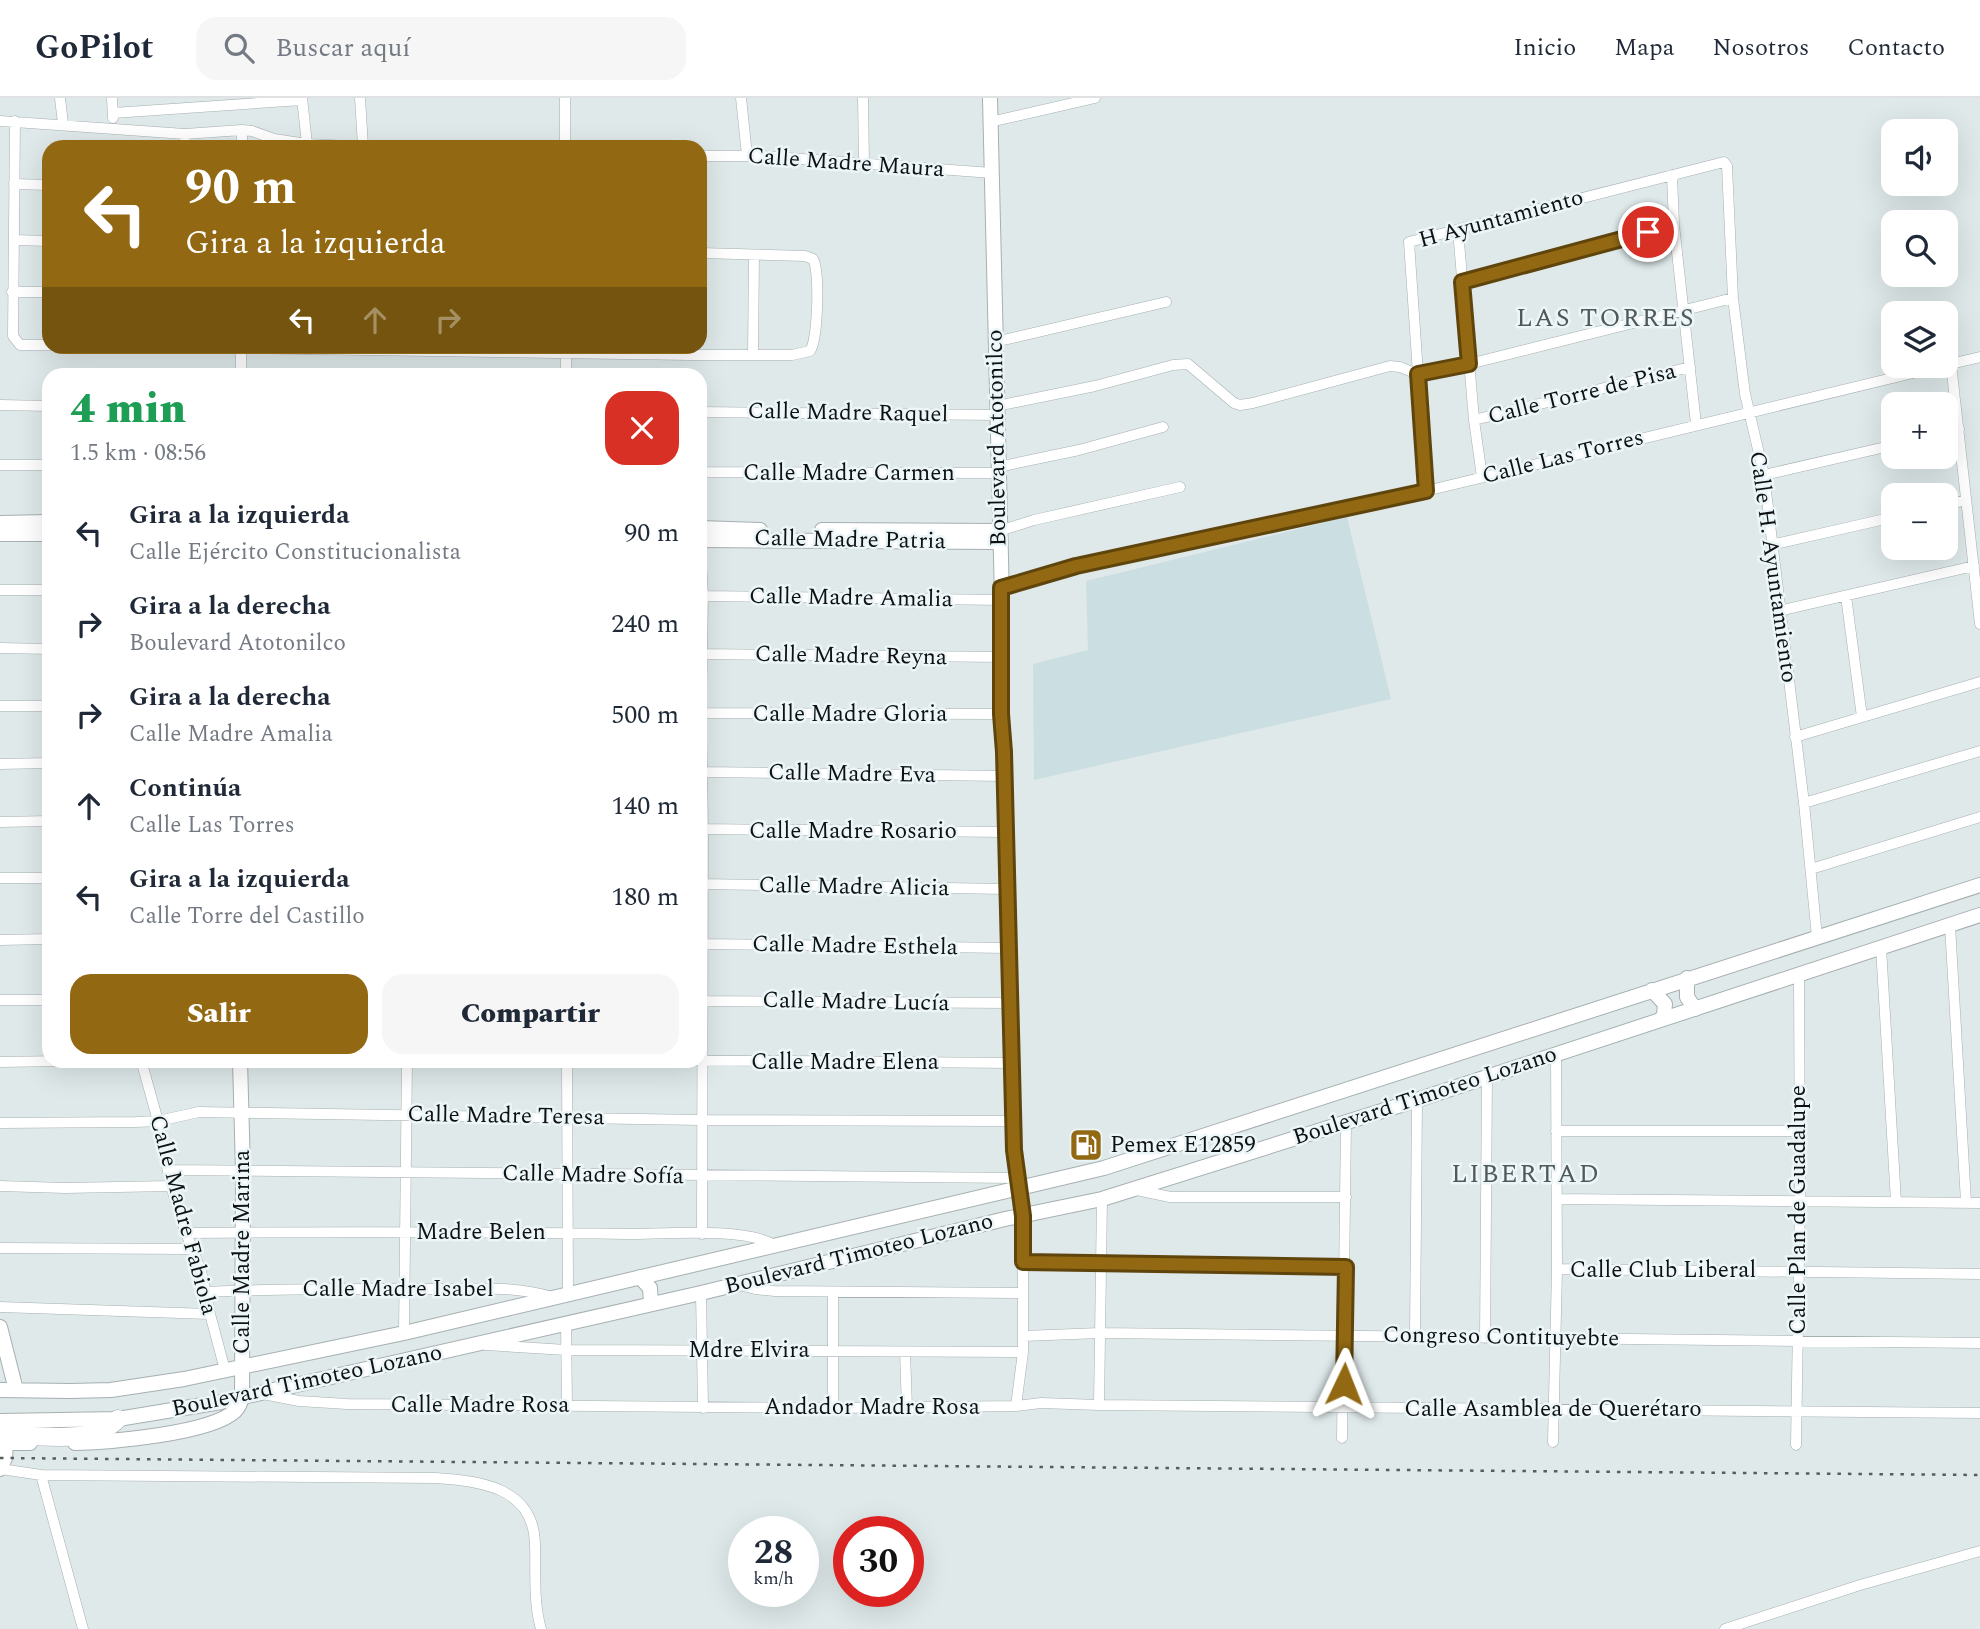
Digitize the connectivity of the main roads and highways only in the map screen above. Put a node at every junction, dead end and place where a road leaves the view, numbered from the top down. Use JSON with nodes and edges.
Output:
{"nodes":[{"id":1,"x":990,"y":98,"type":"edge"},
{"id":2,"x":0,"y":523,"type":"edge"},
{"id":3,"x":42,"y":523,"type":"edge"},
{"id":4,"x":707,"y":528,"type":"edge"},
{"id":5,"x":0,"y":534,"type":"edge"},
{"id":6,"x":42,"y":534,"type":"edge"},
{"id":7,"x":1000,"y":536,"type":"junction"},
{"id":8,"x":707,"y":540,"type":"edge"},
{"id":9,"x":1980,"y":885,"type":"edge"},
{"id":10,"x":1980,"y":915,"type":"edge"},
{"id":11,"x":1687,"y":978,"type":"junction"},
{"id":12,"x":1652,"y":990,"type":"junction"},
{"id":13,"x":1695,"y":1009,"type":"junction"},
{"id":14,"x":1660,"y":1020,"type":"junction"},
{"id":15,"x":240,"y":1068,"type":"edge"},
{"id":16,"x":1018,"y":1183,"type":"junction"},
{"id":17,"x":1023,"y":1216,"type":"junction"},
{"id":18,"x":675,"y":1269,"type":"junction"},
{"id":19,"x":640,"y":1277,"type":"junction"},
{"id":20,"x":681,"y":1297,"type":"junction"},
{"id":21,"x":651,"y":1304,"type":"junction"},
{"id":22,"x":0,"y":1327,"type":"edge"},
{"id":23,"x":242,"y":1366,"type":"junction"},
{"id":24,"x":0,"y":1390,"type":"edge"},
{"id":25,"x":16,"y":1390,"type":"junction"},
{"id":26,"x":242,"y":1397,"type":"junction"},
{"id":27,"x":118,"y":1419,"type":"junction"},
{"id":28,"x":0,"y":1421,"type":"edge"},
{"id":29,"x":2,"y":1440,"type":"edge"},
{"id":30,"x":1,"y":1469,"type":"edge"}],
"edges":[{"from":1,"to":7,"type":"main road","name":"Boulevard Atotonilco"},
{"from":2,"to":3,"type":"main road"},
{"from":4,"to":7,"type":"main road","name":"Calle Madre Patria"},
{"from":5,"to":6,"type":"main road"},
{"from":7,"to":8,"type":"main road","name":"Calle Madre Patria"},
{"from":7,"to":16,"type":"main road","name":"Boulevard Atotonilco"},
{"from":9,"to":11,"type":"main road","name":"Boulevard Timoteo Lozano"},
{"from":10,"to":13,"type":"main road","name":"Boulevard Timoteo Lozano"},
{"from":11,"to":12,"type":"main road","name":"Boulevard Timoteo Lozano"},
{"from":11,"to":13,"type":"main road"},
{"from":12,"to":14,"type":"main road"},
{"from":12,"to":16,"type":"main road","name":"Boulevard Timoteo Lozano"},
{"from":13,"to":14,"type":"main road","name":"Boulevard Timoteo Lozano"},
{"from":14,"to":17,"type":"main road","name":"Boulevard Timoteo Lozano"},
{"from":15,"to":23,"type":"main road","name":"Calle Madre Marina"},
{"from":16,"to":17,"type":"main road","name":"Boulevard Atotonilco"},
{"from":16,"to":18,"type":"main road","name":"Boulevard Timoteo Lozano"},
{"from":17,"to":20,"type":"main road","name":"Boulevard Timoteo Lozano"},
{"from":18,"to":19,"type":"main road","name":"Boulevard Timoteo Lozano"},
{"from":18,"to":20,"type":"main road"},
{"from":19,"to":21,"type":"main road"},
{"from":19,"to":23,"type":"main road","name":"Boulevard Timoteo Lozano"},
{"from":20,"to":21,"type":"main road","name":"Boulevard Timoteo Lozano"},
{"from":21,"to":26,"type":"main road","name":"Boulevard Timoteo Lozano"},
{"from":22,"to":25,"type":"main road"},
{"from":23,"to":25,"type":"main road","name":"Boulevard Timoteo Lozano"},
{"from":23,"to":26,"type":"main road","name":"Calle Madre Marina"},
{"from":24,"to":25,"type":"main road","name":"Boulevard Timoteo Lozano"},
{"from":26,"to":27,"type":"main road","name":"Boulevard Timoteo Lozano"},
{"from":26,"to":29,"type":"main road"},
{"from":27,"to":28,"type":"main road","name":"Boulevard Timoteo Lozano"},
{"from":27,"to":29,"type":"highway"},
{"from":29,"to":30,"type":"main road"}]}
